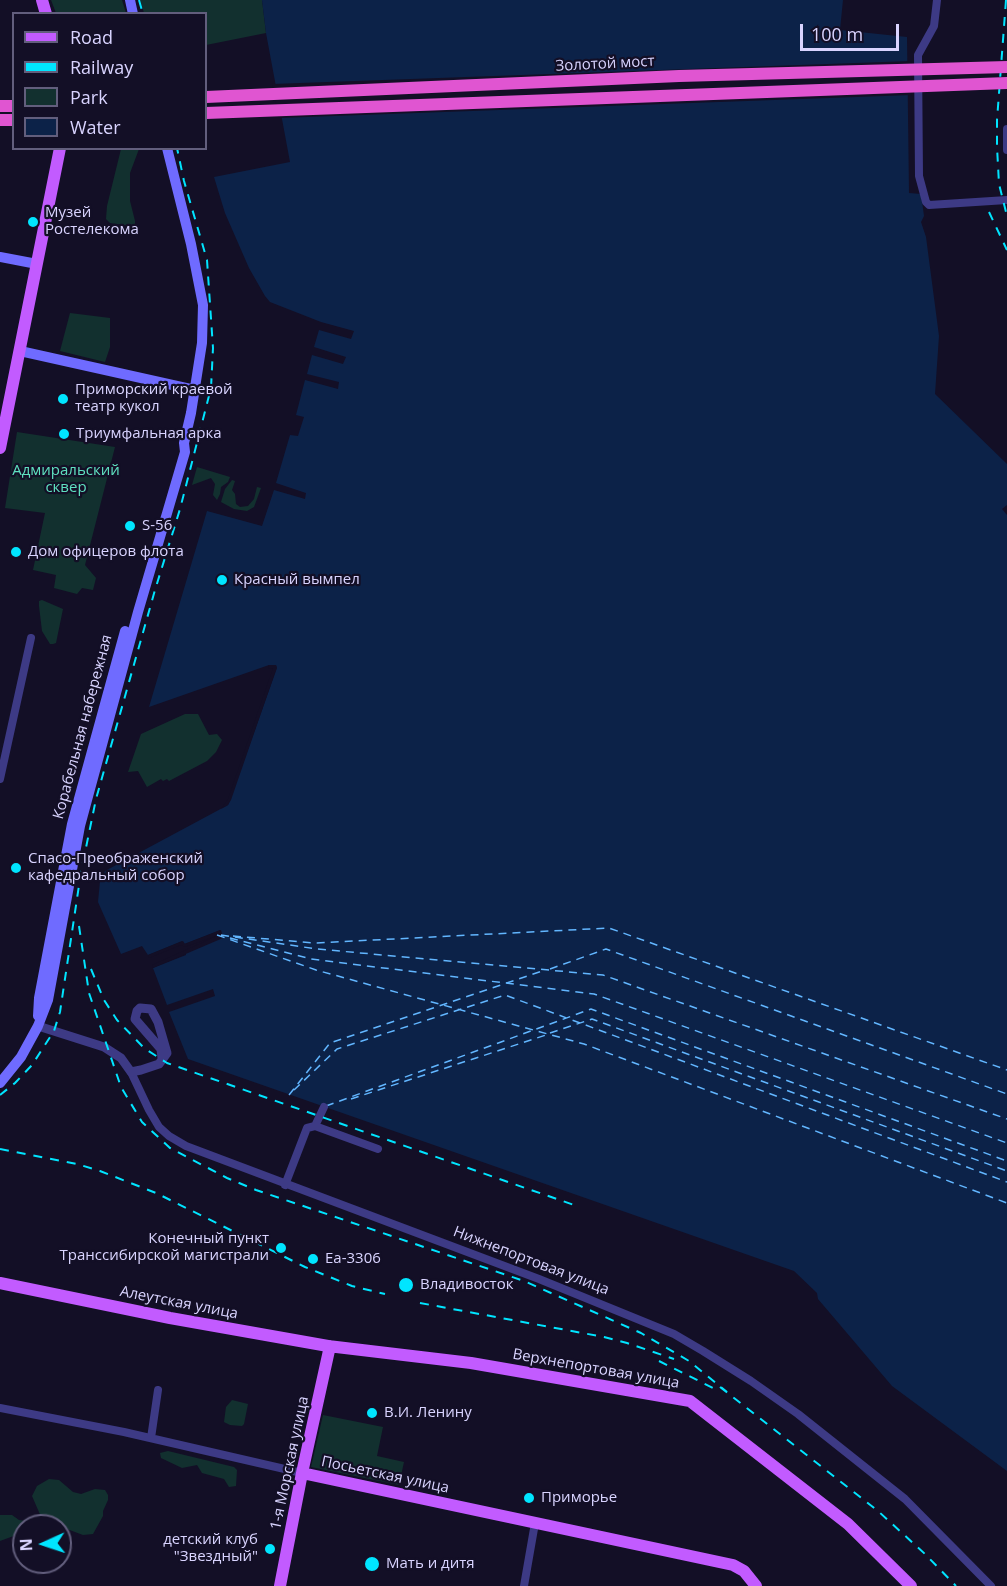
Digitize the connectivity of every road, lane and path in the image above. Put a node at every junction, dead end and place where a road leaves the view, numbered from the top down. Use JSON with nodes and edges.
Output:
{"nodes":[{"id":1,"x":938,"y":0,"type":"edge"},
{"id":2,"x":1007,"y":68,"type":"edge"},
{"id":3,"x":1007,"y":83,"type":"edge"},
{"id":4,"x":207,"y":97,"type":"edge"},
{"id":5,"x":207,"y":113,"type":"edge"},
{"id":6,"x":1007,"y":129,"type":"edge"},
{"id":7,"x":1007,"y":134,"type":"edge"},
{"id":8,"x":60,"y":150,"type":"edge"},
{"id":9,"x":167,"y":150,"type":"edge"},
{"id":10,"x":1007,"y":150,"type":"edge"},
{"id":11,"x":1007,"y":200,"type":"edge"},
{"id":12,"x":0,"y":257,"type":"edge"},
{"id":13,"x":37,"y":264,"type":"junction"},
{"id":14,"x":20,"y":351,"type":"junction"},
{"id":15,"x":195,"y":390,"type":"junction"},
{"id":16,"x":1,"y":434,"type":"edge"},
{"id":17,"x":0,"y":448,"type":"edge"},
{"id":18,"x":31,"y":638,"type":"dead end"},
{"id":19,"x":0,"y":778,"type":"edge"},
{"id":20,"x":38,"y":1026,"type":"junction"},
{"id":21,"x":162,"y":1058,"type":"junction"},
{"id":22,"x":131,"y":1072,"type":"junction"},
{"id":23,"x":0,"y":1083,"type":"edge"},
{"id":24,"x":324,"y":1107,"type":"dead end"},
{"id":25,"x":315,"y":1126,"type":"junction"},
{"id":26,"x":378,"y":1149,"type":"dead end"},
{"id":27,"x":285,"y":1185,"type":"junction"},
{"id":28,"x":0,"y":1283,"type":"edge"},
{"id":29,"x":330,"y":1346,"type":"junction"},
{"id":30,"x":353,"y":1349,"type":"joint"},
{"id":31,"x":158,"y":1390,"type":"dead end"},
{"id":32,"x":0,"y":1408,"type":"edge"},
{"id":33,"x":151,"y":1438,"type":"junction"},
{"id":34,"x":302,"y":1473,"type":"junction"},
{"id":35,"x":535,"y":1522,"type":"junction"},
{"id":36,"x":280,"y":1586,"type":"edge"},
{"id":37,"x":525,"y":1586,"type":"edge"},
{"id":38,"x":756,"y":1586,"type":"edge"},
{"id":39,"x":911,"y":1586,"type":"edge"},
{"id":40,"x":991,"y":1586,"type":"edge"}],
"edges":[{"from":1,"to":11,"type":"street"},
{"from":2,"to":4,"type":"highway","name":"Золотой мост","bridge":true},
{"from":3,"to":5,"type":"highway","bridge":true},
{"from":6,"to":7,"type":"street"},
{"from":7,"to":10,"type":"street"},
{"from":8,"to":13,"type":"main road"},
{"from":9,"to":15,"type":"main road","name":"Корабельная набережная"},
{"from":12,"to":13,"type":"main road"},
{"from":13,"to":14,"type":"main road"},
{"from":14,"to":15,"type":"main road"},
{"from":14,"to":16,"type":"main road"},
{"from":15,"to":20,"type":"main road","name":"Корабельная набережная"},
{"from":16,"to":17,"type":"main road"},
{"from":18,"to":19,"type":"street"},
{"from":20,"to":22,"type":"street","name":"Нижнепортовая улица"},
{"from":20,"to":23,"type":"main road","name":"Корабельная набережная"},
{"from":21,"to":21,"type":"street"},
{"from":21,"to":22,"type":"street"},
{"from":22,"to":27,"type":"street","name":"Нижнепортовая улица"},
{"from":24,"to":25,"type":"street"},
{"from":25,"to":26,"type":"street"},
{"from":25,"to":27,"type":"street"},
{"from":27,"to":40,"type":"street","name":"Нижнепортовая улица"},
{"from":28,"to":29,"type":"main road","name":"Алеутская улица"},
{"from":29,"to":30,"type":"main road","name":"Алеутская улица"},
{"from":29,"to":34,"type":"main road","name":"1-я Морская улица"},
{"from":30,"to":39,"type":"main road","name":"Верхнепортовая улица"},
{"from":31,"to":33,"type":"street"},
{"from":32,"to":33,"type":"street","name":"Посьетская улица"},
{"from":33,"to":34,"type":"street","name":"Посьетская улица"},
{"from":34,"to":35,"type":"main road","name":"Посьетская улица"},
{"from":34,"to":36,"type":"main road","name":"1-я Морская улица"},
{"from":35,"to":37,"type":"street"},
{"from":35,"to":38,"type":"main road","name":"Посьетская улица"}]}
